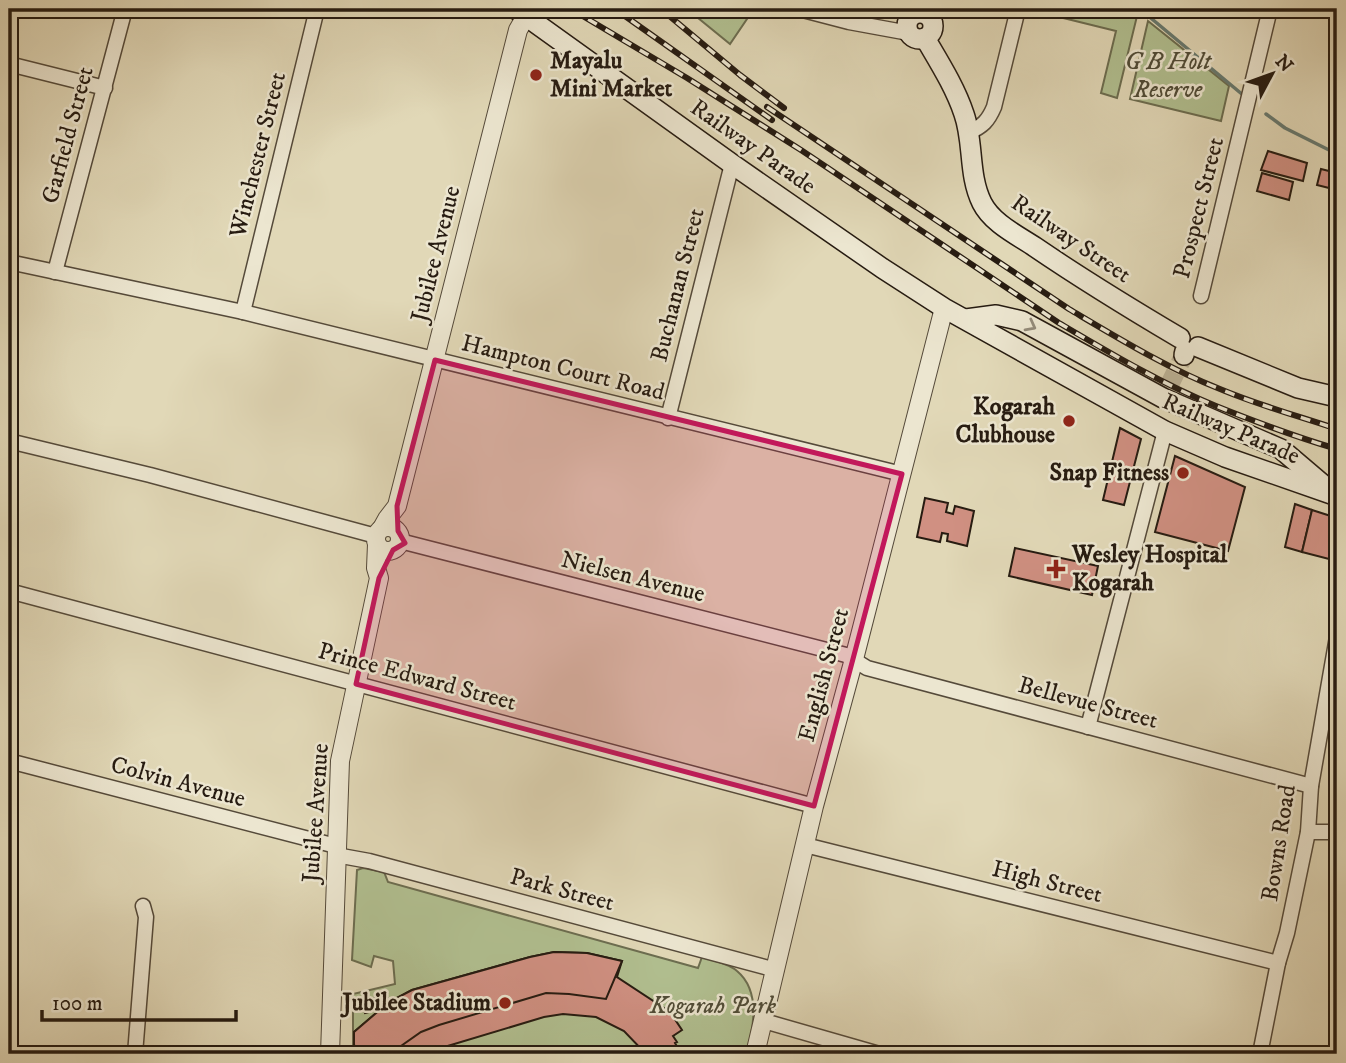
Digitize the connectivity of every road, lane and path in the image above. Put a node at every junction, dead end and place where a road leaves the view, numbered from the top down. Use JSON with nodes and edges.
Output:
{"nodes":[{"id":1,"x":125,"y":9,"type":"edge"},
{"id":2,"x":317,"y":9,"type":"edge"},
{"id":3,"x":799,"y":9,"type":"edge"},
{"id":4,"x":1018,"y":9,"type":"edge"},
{"id":5,"x":1270,"y":9,"type":"edge"},
{"id":6,"x":914,"y":11,"type":"edge"},
{"id":7,"x":521,"y":12,"type":"edge"},
{"id":8,"x":917,"y":35,"type":"junction"},
{"id":9,"x":9,"y":64,"type":"edge"},
{"id":10,"x":104,"y":88,"type":"junction"},
{"id":11,"x":968,"y":132,"type":"junction"},
{"id":12,"x":732,"y":164,"type":"junction"},
{"id":13,"x":9,"y":262,"type":"edge"},
{"id":14,"x":55,"y":272,"type":"junction"},
{"id":15,"x":1201,"y":296,"type":"dead end"},
{"id":16,"x":944,"y":308,"type":"junction"},
{"id":17,"x":243,"y":312,"type":"junction"},
{"id":18,"x":965,"y":319,"type":"junction"},
{"id":19,"x":435,"y":360,"type":"junction"},
{"id":20,"x":1337,"y":397,"type":"edge"},
{"id":21,"x":668,"y":418,"type":"junction"},
{"id":22,"x":1164,"y":430,"type":"junction"},
{"id":23,"x":9,"y":441,"type":"edge"},
{"id":24,"x":1271,"y":444,"type":"junction"},
{"id":25,"x":902,"y":474,"type":"junction"},
{"id":26,"x":1280,"y":477,"type":"junction"},
{"id":27,"x":1336,"y":495,"type":"edge"},
{"id":28,"x":388,"y":539,"type":"junction"},
{"id":29,"x":9,"y":591,"type":"edge"},
{"id":30,"x":1337,"y":637,"type":"edge"},
{"id":31,"x":854,"y":659,"type":"junction"},
{"id":32,"x":356,"y":684,"type":"junction"},
{"id":33,"x":1088,"y":727,"type":"junction"},
{"id":34,"x":9,"y":761,"type":"edge"},
{"id":35,"x":1311,"y":786,"type":"junction"},
{"id":36,"x":814,"y":806,"type":"junction"},
{"id":37,"x":1308,"y":832,"type":"junction"},
{"id":38,"x":1337,"y":832,"type":"edge"},
{"id":39,"x":805,"y":845,"type":"junction"},
{"id":40,"x":336,"y":851,"type":"junction"},
{"id":41,"x":143,"y":906,"type":"dead end"},
{"id":42,"x":1278,"y":963,"type":"junction"},
{"id":43,"x":776,"y":970,"type":"junction"},
{"id":44,"x":764,"y":1021,"type":"junction"},
{"id":45,"x":135,"y":1054,"type":"edge"},
{"id":46,"x":330,"y":1054,"type":"edge"},
{"id":47,"x":755,"y":1054,"type":"edge"},
{"id":48,"x":879,"y":1054,"type":"edge"},
{"id":49,"x":1259,"y":1054,"type":"edge"}],
"edges":[{"from":1,"to":10,"type":"street","name":"Garfield Street"},
{"from":2,"to":17,"type":"street","name":"Winchester Street"},
{"from":3,"to":8,"type":"street"},
{"from":4,"to":11,"type":"street"},
{"from":5,"to":15,"type":"street","name":"Prospect Street"},
{"from":6,"to":8,"type":"main road"},
{"from":7,"to":12,"type":"main road","name":"Railway Parade"},
{"from":7,"to":19,"type":"street","name":"Jubilee Avenue"},
{"from":8,"to":11,"type":"main road","name":"Railway Street"},
{"from":9,"to":10,"type":"street"},
{"from":10,"to":14,"type":"street","name":"Garfield Street"},
{"from":11,"to":20,"type":"main road","name":"Railway Street"},
{"from":12,"to":16,"type":"main road","name":"Railway Parade"},
{"from":12,"to":21,"type":"street","name":"Buchanan Street"},
{"from":13,"to":14,"type":"street","name":"Hampton Court Road"},
{"from":14,"to":17,"type":"street","name":"Hampton Court Road"},
{"from":16,"to":18,"type":"main road","name":"Railway Parade"},
{"from":16,"to":25,"type":"street","name":"English Street"},
{"from":17,"to":19,"type":"street","name":"Hampton Court Road"},
{"from":18,"to":22,"type":"main road","name":"Railway Parade"},
{"from":18,"to":24,"type":"main road","name":"Railway Parade","one_way":true},
{"from":19,"to":21,"type":"street","name":"Hampton Court Road"},
{"from":19,"to":28,"type":"street","name":"Jubilee Avenue"},
{"from":21,"to":25,"type":"street","name":"Hampton Court Road"},
{"from":22,"to":26,"type":"main road","name":"Railway Parade"},
{"from":22,"to":33,"type":"street"},
{"from":23,"to":28,"type":"street","name":"Nielsen Avenue"},
{"from":24,"to":26,"type":"main road"},
{"from":24,"to":27,"type":"main road","name":"Railway Parade"},
{"from":25,"to":31,"type":"street","name":"English Street"},
{"from":26,"to":27,"type":"main road","name":"Railway Parade"},
{"from":28,"to":31,"type":"street","name":"Nielsen Avenue"},
{"from":28,"to":32,"type":"street","name":"Jubilee Avenue"},
{"from":29,"to":32,"type":"street","name":"Prince Edward Street"},
{"from":30,"to":35,"type":"street","name":"Bowns Road"},
{"from":31,"to":33,"type":"street","name":"Bellevue Street"},
{"from":31,"to":36,"type":"street","name":"English Street"},
{"from":32,"to":36,"type":"street","name":"Prince Edward Street"},
{"from":32,"to":40,"type":"street","name":"Jubilee Avenue"},
{"from":33,"to":35,"type":"street","name":"Bellevue Street"},
{"from":34,"to":40,"type":"street","name":"Colvin Avenue"},
{"from":35,"to":37,"type":"street","name":"Bowns Road"},
{"from":36,"to":39,"type":"street","name":"English Street"},
{"from":37,"to":38,"type":"street"},
{"from":37,"to":42,"type":"street","name":"Bowns Road"},
{"from":39,"to":42,"type":"street","name":"High Street"},
{"from":39,"to":43,"type":"street","name":"English Street"},
{"from":40,"to":43,"type":"street","name":"Park Street"},
{"from":40,"to":46,"type":"street","name":"Jubilee Avenue"},
{"from":41,"to":45,"type":"street"},
{"from":42,"to":49,"type":"street","name":"Bowns Road"},
{"from":43,"to":44,"type":"street","name":"English Street"},
{"from":44,"to":47,"type":"street","name":"English Street"},
{"from":44,"to":48,"type":"street"}]}
